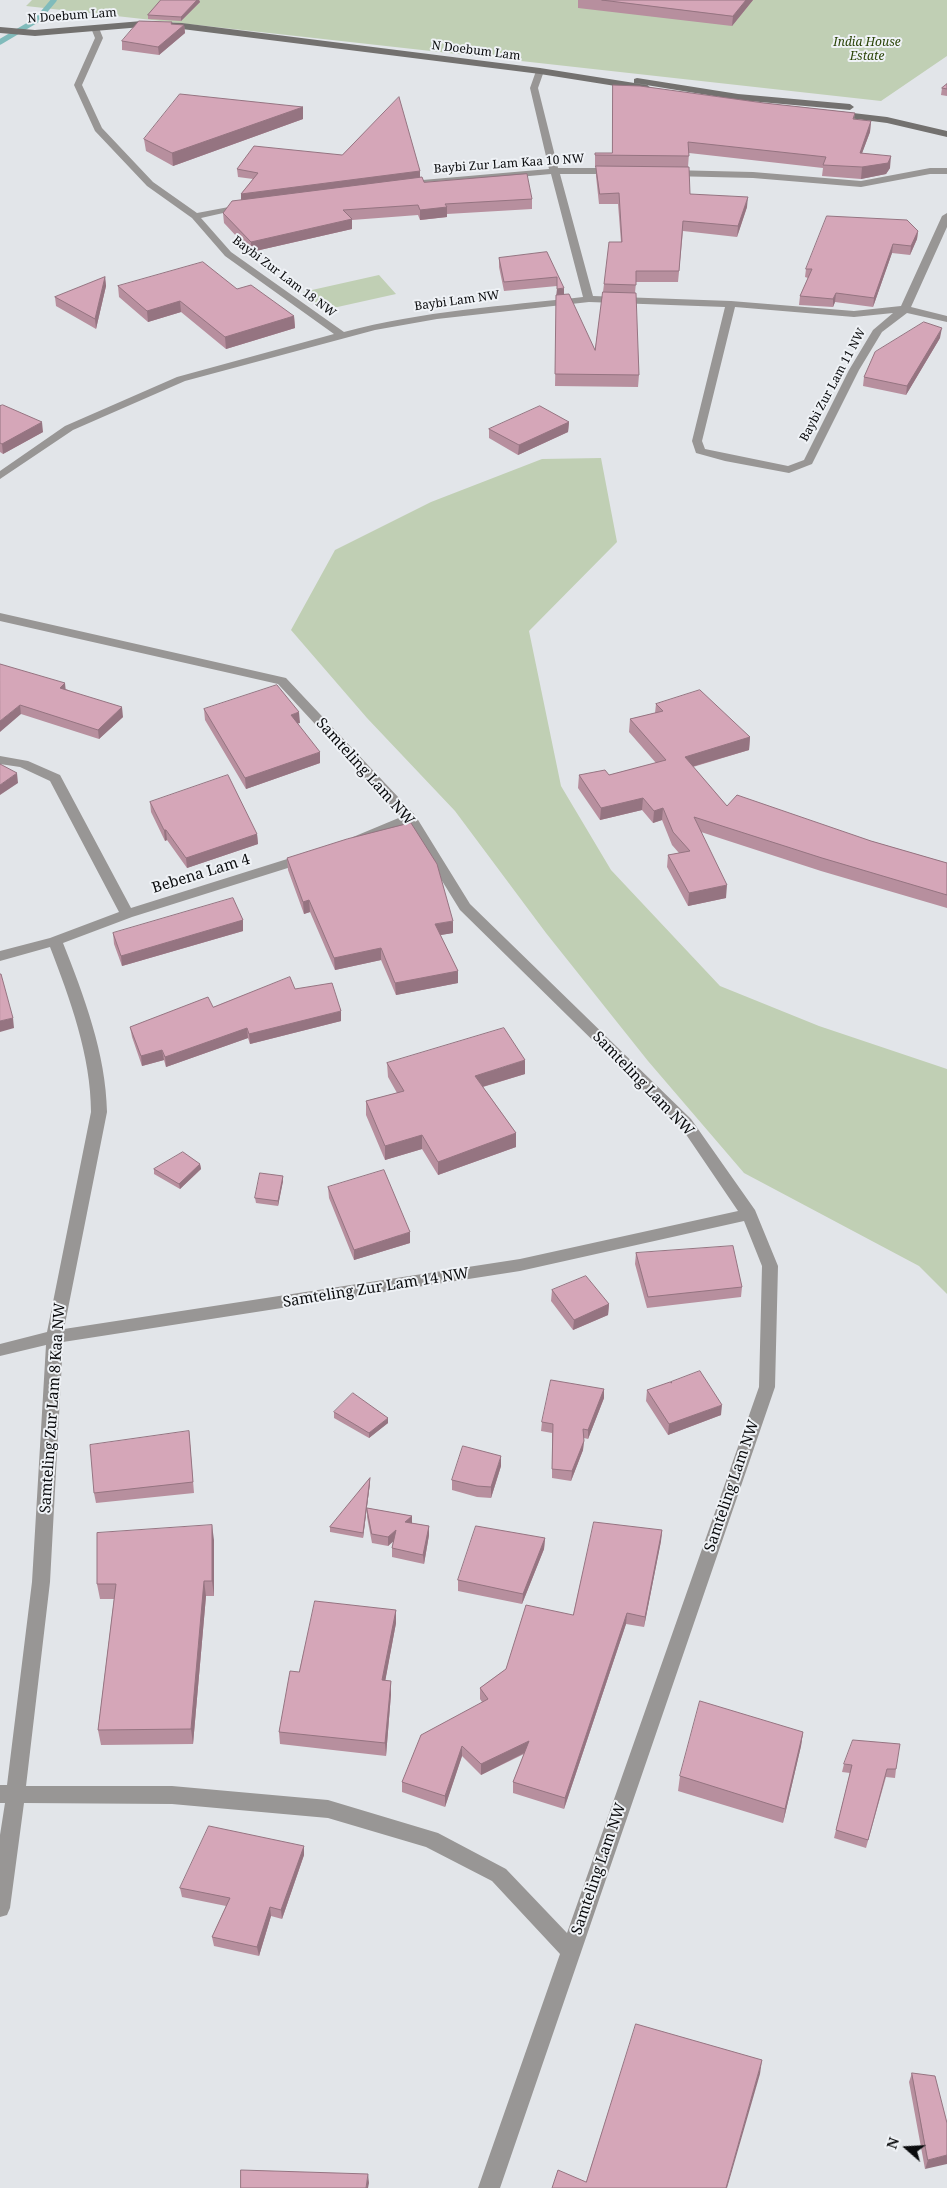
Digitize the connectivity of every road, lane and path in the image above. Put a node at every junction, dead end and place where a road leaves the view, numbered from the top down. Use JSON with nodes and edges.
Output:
{"nodes":[{"id":1,"x":4,"y":22,"type":"edge"},
{"id":2,"x":95,"y":28,"type":"junction"},
{"id":3,"x":0,"y":30,"type":"edge"},
{"id":4,"x":540,"y":71,"type":"junction"},
{"id":5,"x":947,"y":125,"type":"edge"},
{"id":6,"x":947,"y":134,"type":"edge"},
{"id":7,"x":555,"y":171,"type":"junction"},
{"id":8,"x":624,"y":171,"type":"edge"},
{"id":9,"x":947,"y":171,"type":"edge"},
{"id":10,"x":662,"y":173,"type":"edge"},
{"id":11,"x":405,"y":185,"type":"edge"},
{"id":12,"x":258,"y":204,"type":"edge"},
{"id":13,"x":195,"y":216,"type":"junction"},
{"id":14,"x":947,"y":216,"type":"edge"},
{"id":15,"x":589,"y":299,"type":"junction"},
{"id":16,"x":731,"y":304,"type":"junction"},
{"id":17,"x":905,"y":309,"type":"junction"},
{"id":18,"x":947,"y":319,"type":"edge"},
{"id":19,"x":342,"y":335,"type":"junction"},
{"id":20,"x":0,"y":476,"type":"edge"},
{"id":21,"x":0,"y":617,"type":"edge"},
{"id":22,"x":0,"y":760,"type":"edge"},
{"id":23,"x":410,"y":818,"type":"junction"},
{"id":24,"x":346,"y":844,"type":"edge"},
{"id":25,"x":318,"y":854,"type":"edge"},
{"id":26,"x":127,"y":914,"type":"junction"},
{"id":27,"x":55,"y":941,"type":"junction"},
{"id":28,"x":0,"y":956,"type":"edge"},
{"id":29,"x":749,"y":1214,"type":"junction"},
{"id":30,"x":55,"y":1338,"type":"junction"},
{"id":31,"x":0,"y":1350,"type":"edge"},
{"id":32,"x":8,"y":1794,"type":"edge"},
{"id":33,"x":0,"y":1908,"type":"edge"},
{"id":34,"x":571,"y":1951,"type":"junction"},
{"id":35,"x":489,"y":2188,"type":"edge"}],
"edges":[{"from":1,"to":5,"type":"main road"},
{"from":2,"to":3,"type":"main road","name":"N Doebum Lam"},
{"from":2,"to":4,"type":"main road","name":"N Doebum Lam"},
{"from":2,"to":13,"type":"street","name":"Baybi Zur Lam 18 NW"},
{"from":4,"to":6,"type":"main road","name":"N Doebum Lam"},
{"from":4,"to":7,"type":"street"},
{"from":7,"to":8,"type":"street","name":"Baybi Zur Lam Kaa 10 NW"},
{"from":7,"to":11,"type":"street","name":"Baybi Zur Lam Kaa 10 NW"},
{"from":7,"to":15,"type":"street"},
{"from":9,"to":10,"type":"street"},
{"from":12,"to":13,"type":"street"},
{"from":13,"to":19,"type":"street","name":"Baybi Zur Lam 18 NW"},
{"from":14,"to":17,"type":"street"},
{"from":15,"to":16,"type":"street","name":"Baybi Lam NW"},
{"from":15,"to":19,"type":"street","name":"Baybi Lam NW"},
{"from":16,"to":17,"type":"street","name":"Baybi Lam NW"},
{"from":16,"to":17,"type":"street","name":"Baybi Zur Lam 11 NW"},
{"from":17,"to":18,"type":"street","name":"Baybi Lam NW"},
{"from":19,"to":20,"type":"street","name":"Baybi Lam NW"},
{"from":21,"to":23,"type":"street","name":"Samteling Lam NW"},
{"from":22,"to":26,"type":"street"},
{"from":23,"to":24,"type":"street"},
{"from":23,"to":29,"type":"street","name":"Samteling Lam NW"},
{"from":25,"to":26,"type":"street","name":"Bebena Lam 4"},
{"from":26,"to":27,"type":"street","name":"Bebena Lam 4"},
{"from":27,"to":28,"type":"street","name":"Bebena Lam 4"},
{"from":27,"to":30,"type":"street","name":"Samteling Zur Lam 8 Kaa NW"},
{"from":29,"to":30,"type":"street","name":"Samteling Zur Lam 14 NW"},
{"from":29,"to":34,"type":"street","name":"Samteling Lam NW"},
{"from":30,"to":31,"type":"street","name":"Samteling Zur Lam 14 NW"},
{"from":30,"to":32,"type":"street","name":"Samteling Zur Lam 8 Kaa NW"},
{"from":32,"to":33,"type":"street","name":"Samteling Zur Lam 8 Kaa NW"},
{"from":32,"to":34,"type":"street"},
{"from":34,"to":35,"type":"street","name":"Samteling Lam NW"}]}
